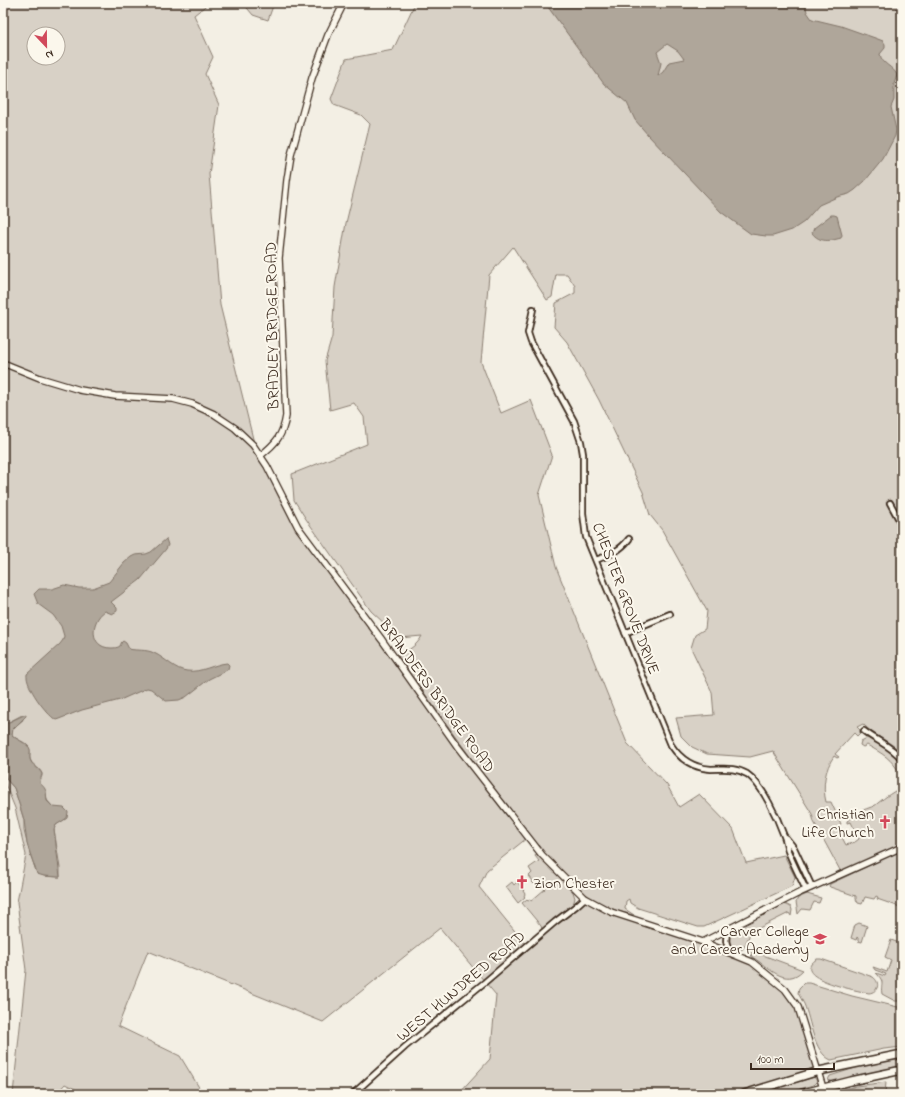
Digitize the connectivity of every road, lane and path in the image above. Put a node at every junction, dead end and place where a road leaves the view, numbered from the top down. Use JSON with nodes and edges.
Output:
{"nodes":[{"id":1,"x":344,"y":3,"type":"edge"},
{"id":2,"x":533,"y":309,"type":"dead end"},
{"id":3,"x":3,"y":363,"type":"edge"},
{"id":4,"x":260,"y":456,"type":"junction"},
{"id":5,"x":890,"y":503,"type":"dead end"},
{"id":6,"x":902,"y":525,"type":"edge"},
{"id":7,"x":629,"y":539,"type":"dead end"},
{"id":8,"x":596,"y":560,"type":"junction"},
{"id":9,"x":670,"y":614,"type":"dead end"},
{"id":10,"x":625,"y":633,"type":"junction"},
{"id":11,"x":864,"y":731,"type":"dead end"},
{"id":12,"x":902,"y":759,"type":"edge"},
{"id":13,"x":784,"y":837,"type":"junction"},
{"id":14,"x":902,"y":847,"type":"edge"},
{"id":15,"x":812,"y":887,"type":"junction"},
{"id":16,"x":806,"y":890,"type":"junction"},
{"id":17,"x":585,"y":898,"type":"junction"},
{"id":18,"x":728,"y":929,"type":"junction"},
{"id":19,"x":703,"y":942,"type":"junction"},
{"id":20,"x":733,"y":954,"type":"junction"},
{"id":21,"x":902,"y":1054,"type":"edge"},
{"id":22,"x":902,"y":1070,"type":"edge"},
{"id":23,"x":819,"y":1072,"type":"junction"},
{"id":24,"x":823,"y":1088,"type":"junction"},
{"id":25,"x":353,"y":1094,"type":"edge"},
{"id":26,"x":744,"y":1094,"type":"edge"},
{"id":27,"x":800,"y":1094,"type":"edge"}],
"edges":[{"from":1,"to":4,"type":"street","name":"BRADLEY BRIDGE ROAD"},
{"from":2,"to":8,"type":"street","name":"CHESTER GROVE DRIVE"},
{"from":3,"to":4,"type":"street","name":"BRANDERS BRIDGE ROAD"},
{"from":4,"to":17,"type":"street","name":"BRANDERS BRIDGE ROAD"},
{"from":5,"to":6,"type":"street"},
{"from":7,"to":8,"type":"street"},
{"from":8,"to":10,"type":"street","name":"CHESTER GROVE DRIVE"},
{"from":9,"to":10,"type":"street"},
{"from":10,"to":13,"type":"street","name":"CHESTER GROVE DRIVE"},
{"from":11,"to":12,"type":"street"},
{"from":13,"to":15,"type":"street","name":"CHESTER GROVE DRIVE"},
{"from":13,"to":16,"type":"street","name":"CHESTER GROVE DRIVE"},
{"from":14,"to":15,"type":"street"},
{"from":15,"to":16,"type":"street"},
{"from":16,"to":18,"type":"street"},
{"from":17,"to":19,"type":"street","name":"BRANDERS BRIDGE ROAD"},
{"from":17,"to":25,"type":"street","name":"WEST HUNDRED ROAD"},
{"from":18,"to":19,"type":"street"},
{"from":18,"to":20,"type":"street"},
{"from":19,"to":20,"type":"street","name":"BRANDERS BRIDGE ROAD"},
{"from":20,"to":23,"type":"street","name":"BRANDERS BRIDGE ROAD"},
{"from":21,"to":23,"type":"main road"},
{"from":22,"to":24,"type":"main road"},
{"from":23,"to":24,"type":"street","name":"BRANDERS BRIDGE ROAD"},
{"from":23,"to":26,"type":"main road"},
{"from":24,"to":27,"type":"main road"}]}
